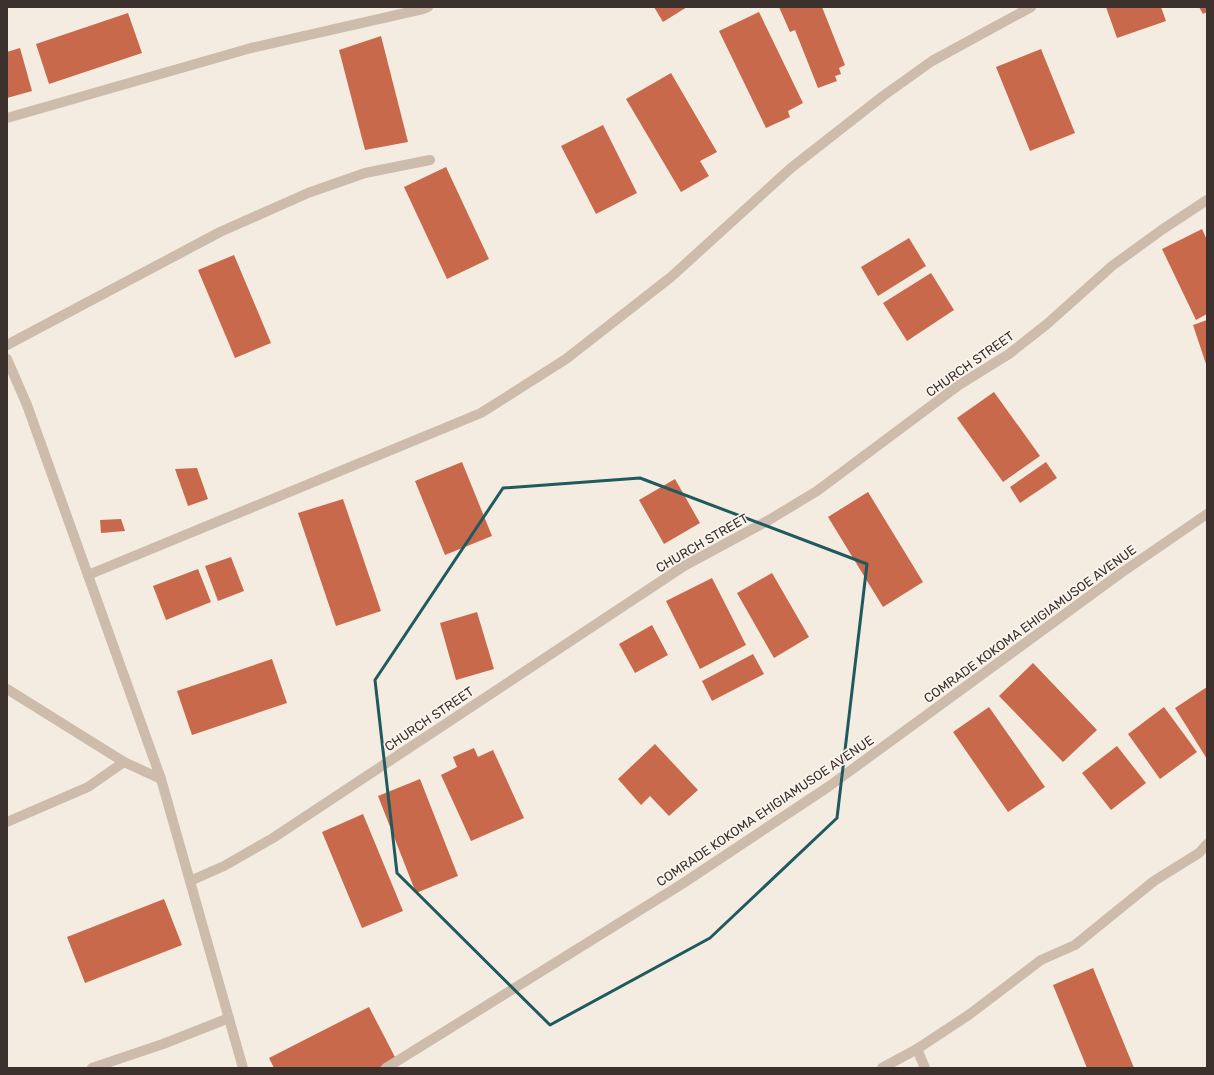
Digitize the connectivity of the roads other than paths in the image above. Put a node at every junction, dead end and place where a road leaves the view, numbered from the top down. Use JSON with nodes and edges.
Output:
{"nodes":[{"id":1,"x":428,"y":7,"type":"edge"},
{"id":2,"x":1031,"y":7,"type":"edge"},
{"id":3,"x":7,"y":118,"type":"edge"},
{"id":4,"x":430,"y":160,"type":"dead end"},
{"id":5,"x":1207,"y":200,"type":"edge"},
{"id":6,"x":7,"y":345,"type":"edge"},
{"id":7,"x":7,"y":359,"type":"edge"},
{"id":8,"x":1206,"y":514,"type":"edge"},
{"id":9,"x":88,"y":575,"type":"junction"},
{"id":10,"x":7,"y":689,"type":"edge"},
{"id":11,"x":124,"y":762,"type":"junction"},
{"id":12,"x":161,"y":779,"type":"junction"},
{"id":13,"x":7,"y":822,"type":"edge"},
{"id":14,"x":1207,"y":844,"type":"edge"},
{"id":15,"x":190,"y":881,"type":"junction"},
{"id":16,"x":229,"y":1018,"type":"junction"},
{"id":17,"x":917,"y":1049,"type":"junction"},
{"id":18,"x":92,"y":1068,"type":"edge"},
{"id":19,"x":243,"y":1068,"type":"edge"},
{"id":20,"x":386,"y":1068,"type":"edge"},
{"id":21,"x":882,"y":1068,"type":"edge"},
{"id":22,"x":925,"y":1068,"type":"edge"}],
"edges":[{"from":1,"to":3,"type":"street"},
{"from":2,"to":9,"type":"street"},
{"from":4,"to":6,"type":"street"},
{"from":5,"to":15,"type":"street","name":"CHURCH STREET"},
{"from":7,"to":9,"type":"street"},
{"from":8,"to":20,"type":"street","name":"COMRADE KOKOMA EHIGIAMUSOE AVENUE"},
{"from":9,"to":12,"type":"street"},
{"from":10,"to":11,"type":"street"},
{"from":11,"to":12,"type":"street"},
{"from":11,"to":13,"type":"street"},
{"from":12,"to":15,"type":"street"},
{"from":14,"to":17,"type":"street"},
{"from":15,"to":16,"type":"street"},
{"from":16,"to":18,"type":"street"},
{"from":16,"to":19,"type":"street"},
{"from":17,"to":21,"type":"street"},
{"from":17,"to":22,"type":"street"}]}
